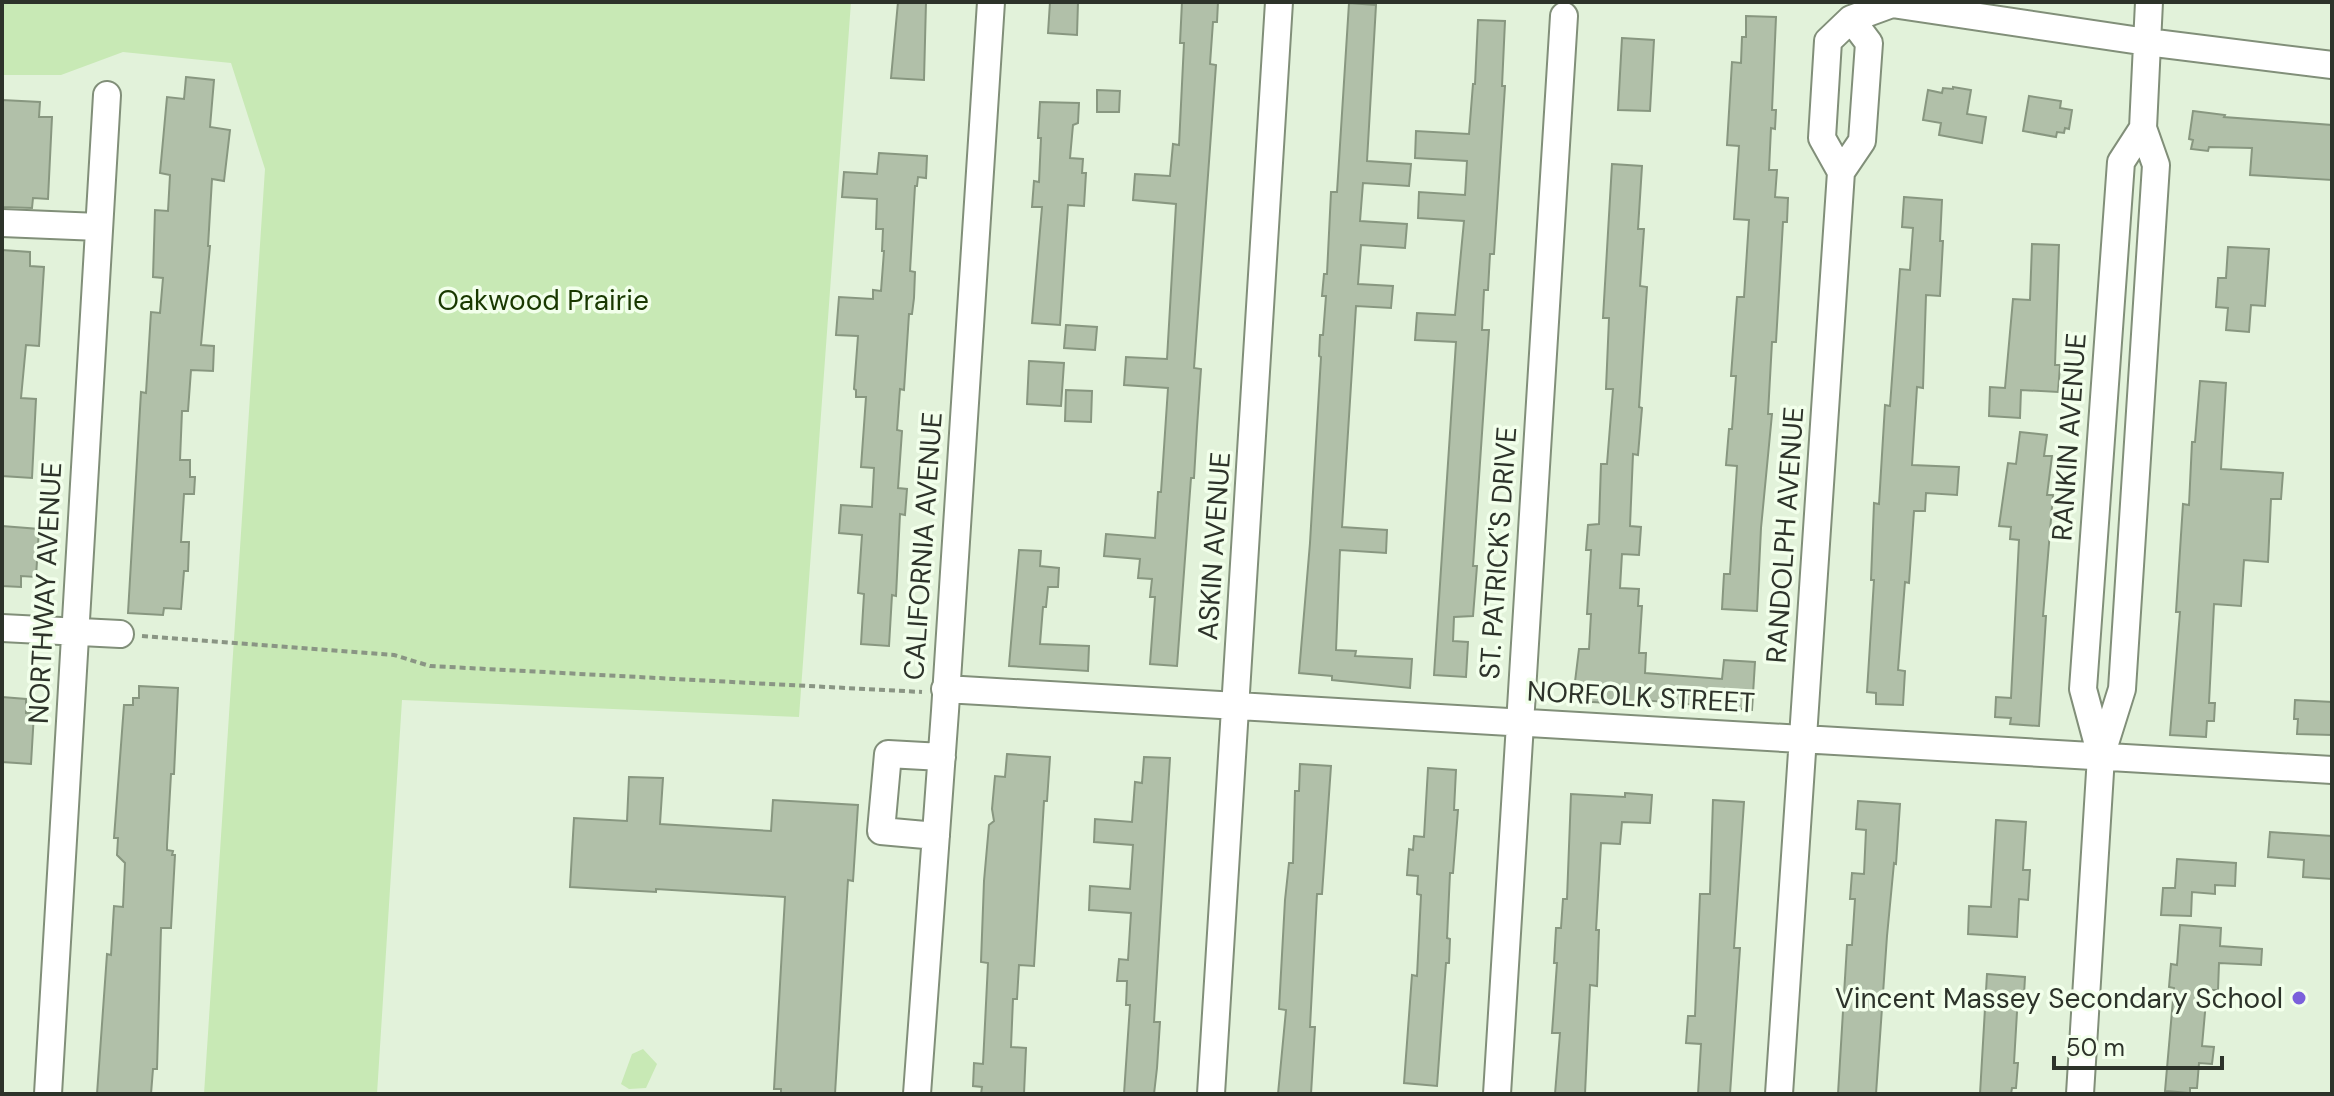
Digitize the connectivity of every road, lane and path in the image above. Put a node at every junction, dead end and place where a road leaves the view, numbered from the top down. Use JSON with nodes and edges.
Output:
{"nodes":[{"id":1,"x":991,"y":2,"type":"edge"},
{"id":2,"x":1279,"y":2,"type":"edge"},
{"id":3,"x":1564,"y":16,"type":"dead end"},
{"id":4,"x":1851,"y":19,"type":"junction"},
{"id":5,"x":2148,"y":21,"type":"edge"},
{"id":6,"x":2332,"y":65,"type":"edge"},
{"id":7,"x":107,"y":95,"type":"dead end"},
{"id":8,"x":2143,"y":128,"type":"junction"},
{"id":9,"x":1841,"y":172,"type":"junction"},
{"id":10,"x":2,"y":223,"type":"edge"},
{"id":11,"x":99,"y":227,"type":"junction"},
{"id":12,"x":2,"y":628,"type":"edge"},
{"id":13,"x":75,"y":632,"type":"junction"},
{"id":14,"x":120,"y":634,"type":"joint"},
{"id":15,"x":945,"y":689,"type":"junction"},
{"id":16,"x":912,"y":694,"type":"dead end"},
{"id":17,"x":1236,"y":705,"type":"junction"},
{"id":18,"x":1520,"y":722,"type":"junction"},
{"id":19,"x":1804,"y":739,"type":"junction"},
{"id":20,"x":2101,"y":756,"type":"junction"},
{"id":21,"x":942,"y":757,"type":"junction"},
{"id":22,"x":2332,"y":770,"type":"edge"},
{"id":23,"x":936,"y":836,"type":"junction"},
{"id":24,"x":48,"y":1094,"type":"edge"},
{"id":25,"x":917,"y":1094,"type":"edge"},
{"id":26,"x":1211,"y":1094,"type":"edge"},
{"id":27,"x":1497,"y":1094,"type":"edge"},
{"id":28,"x":1779,"y":1094,"type":"edge"},
{"id":29,"x":2080,"y":1094,"type":"edge"}],
"edges":[{"from":1,"to":15,"type":"street","name":"CALIFORNIA AVENUE"},
{"from":2,"to":17,"type":"street","name":"ASKIN AVENUE"},
{"from":3,"to":18,"type":"street","name":"ST. PATRICK'S DRIVE"},
{"from":4,"to":5,"type":"street"},
{"from":4,"to":9,"type":"street","name":"RANDOLPH AVENUE"},
{"from":4,"to":9,"type":"street"},
{"from":5,"to":6,"type":"street"},
{"from":5,"to":8,"type":"street","name":"RANKIN AVENUE"},
{"from":7,"to":11,"type":"street","name":"NORTHWAY AVENUE"},
{"from":8,"to":20,"type":"street","name":"RANKIN AVENUE"},
{"from":8,"to":20,"type":"street","name":"RANKIN AVENUE"},
{"from":9,"to":19,"type":"street","name":"RANDOLPH AVENUE"},
{"from":10,"to":11,"type":"street"},
{"from":11,"to":13,"type":"street","name":"NORTHWAY AVENUE"},
{"from":12,"to":13,"type":"street"},
{"from":13,"to":14,"type":"street"},
{"from":13,"to":24,"type":"street","name":"NORTHWAY AVENUE"},
{"from":14,"to":16,"type":"path"},
{"from":15,"to":17,"type":"street","name":"NORFOLK STREET"},
{"from":15,"to":21,"type":"street","name":"CALIFORNIA AVENUE"},
{"from":17,"to":18,"type":"street","name":"NORFOLK STREET"},
{"from":17,"to":26,"type":"street","name":"ASKIN AVENUE"},
{"from":18,"to":19,"type":"street","name":"NORFOLK STREET"},
{"from":18,"to":27,"type":"street","name":"ST. PATRICK'S DRIVE"},
{"from":19,"to":20,"type":"street","name":"NORFOLK STREET"},
{"from":19,"to":28,"type":"street","name":"RANDOLPH AVENUE"},
{"from":20,"to":22,"type":"street","name":"NORFOLK STREET"},
{"from":20,"to":29,"type":"street","name":"RANKIN AVENUE"},
{"from":21,"to":23,"type":"street","name":"CALIFORNIA AVENUE"},
{"from":21,"to":23,"type":"street"},
{"from":23,"to":25,"type":"street","name":"CALIFORNIA AVENUE"}]}
